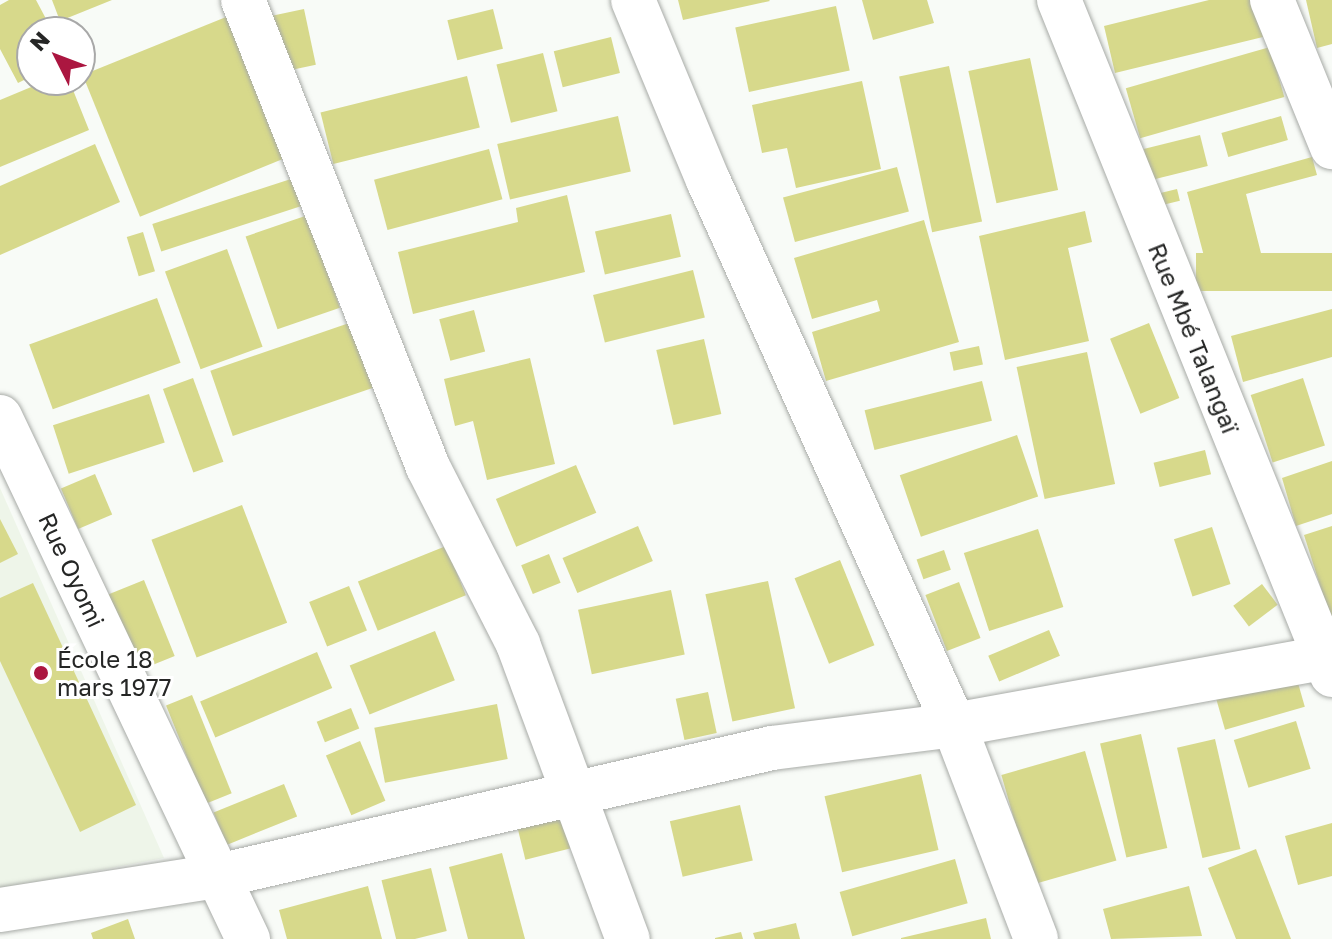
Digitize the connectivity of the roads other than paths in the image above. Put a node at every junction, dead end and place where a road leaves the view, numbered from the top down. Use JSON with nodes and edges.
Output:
{"nodes":[{"id":1,"x":243,"y":0,"type":"edge"},
{"id":2,"x":633,"y":0,"type":"edge"},
{"id":3,"x":1059,"y":0,"type":"edge"},
{"id":4,"x":1272,"y":0,"type":"edge"},
{"id":5,"x":1332,"y":147,"type":"edge"},
{"id":6,"x":0,"y":417,"type":"edge"},
{"id":7,"x":1330,"y":663,"type":"edge"},
{"id":8,"x":954,"y":725,"type":"junction"},
{"id":9,"x":571,"y":797,"type":"junction"},
{"id":10,"x":218,"y":876,"type":"junction"},
{"id":11,"x":0,"y":910,"type":"edge"},
{"id":12,"x":248,"y":939,"type":"edge"},
{"id":13,"x":628,"y":939,"type":"edge"},
{"id":14,"x":1036,"y":939,"type":"edge"}],
"edges":[{"from":1,"to":9,"type":"street"},
{"from":2,"to":8,"type":"street"},
{"from":3,"to":7,"type":"street","name":"Rue Mbé Talangaï"},
{"from":4,"to":5,"type":"street"},
{"from":6,"to":10,"type":"street","name":"Rue Oyomi"},
{"from":7,"to":8,"type":"street"},
{"from":8,"to":9,"type":"street"},
{"from":8,"to":14,"type":"street"},
{"from":9,"to":10,"type":"street"},
{"from":9,"to":13,"type":"street"},
{"from":10,"to":11,"type":"street"},
{"from":10,"to":12,"type":"street","name":"Rue Oyomi"}]}
